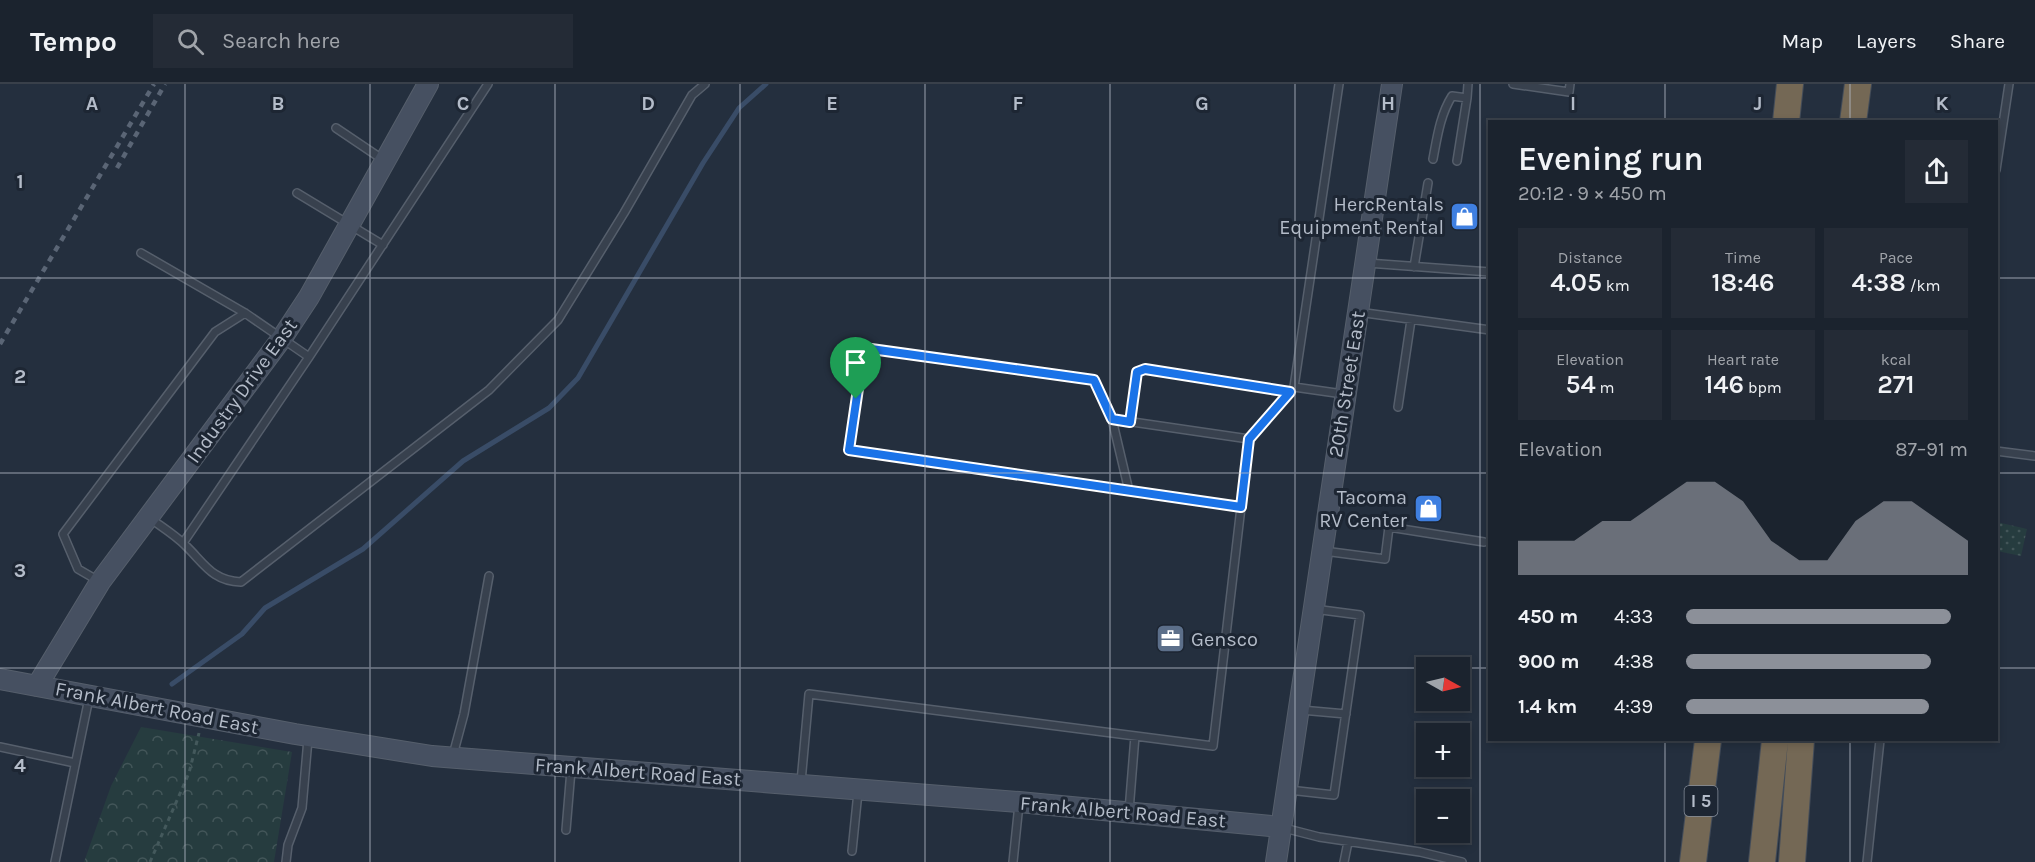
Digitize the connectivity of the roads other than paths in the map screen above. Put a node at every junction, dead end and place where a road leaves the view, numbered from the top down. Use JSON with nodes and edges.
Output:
{"nodes":[{"id":1,"x":428,"y":84,"type":"edge"},
{"id":2,"x":488,"y":84,"type":"edge"},
{"id":3,"x":705,"y":84,"type":"edge"},
{"id":4,"x":1339,"y":84,"type":"edge"},
{"id":5,"x":1392,"y":84,"type":"edge"},
{"id":6,"x":1468,"y":84,"type":"edge"},
{"id":7,"x":1513,"y":84,"type":"edge"},
{"id":8,"x":1570,"y":84,"type":"edge"},
{"id":9,"x":1790,"y":84,"type":"edge"},
{"id":10,"x":1858,"y":84,"type":"edge"},
{"id":11,"x":2009,"y":84,"type":"edge"},
{"id":12,"x":1467,"y":98,"type":"junction"},
{"id":13,"x":1786,"y":120,"type":"edge"},
{"id":14,"x":1853,"y":120,"type":"edge"},
{"id":15,"x":336,"y":128,"type":"dead end"},
{"id":16,"x":1998,"y":157,"type":"edge"},
{"id":17,"x":1433,"y":159,"type":"dead end"},
{"id":18,"x":384,"y":161,"type":"junction"},
{"id":19,"x":1457,"y":161,"type":"dead end"},
{"id":20,"x":1428,"y":183,"type":"dead end"},
{"id":21,"x":297,"y":194,"type":"dead end"},
{"id":22,"x":348,"y":225,"type":"junction"},
{"id":23,"x":382,"y":245,"type":"junction"},
{"id":24,"x":141,"y":253,"type":"dead end"},
{"id":25,"x":1365,"y":263,"type":"junction"},
{"id":26,"x":1414,"y":267,"type":"junction"},
{"id":27,"x":1488,"y":272,"type":"edge"},
{"id":28,"x":1358,"y":312,"type":"junction"},
{"id":29,"x":245,"y":313,"type":"junction"},
{"id":30,"x":1411,"y":320,"type":"junction"},
{"id":31,"x":1488,"y":330,"type":"edge"},
{"id":32,"x":282,"y":338,"type":"junction"},
{"id":33,"x":309,"y":357,"type":"junction"},
{"id":34,"x":1292,"y":389,"type":"junction"},
{"id":35,"x":1345,"y":394,"type":"junction"},
{"id":36,"x":1398,"y":407,"type":"dead end"},
{"id":37,"x":1112,"y":419,"type":"junction"},
{"id":38,"x":1130,"y":422,"type":"junction"},
{"id":39,"x":1249,"y":439,"type":"junction"},
{"id":40,"x":1998,"y":451,"type":"edge"},
{"id":41,"x":2035,"y":456,"type":"edge"},
{"id":42,"x":1129,"y":491,"type":"junction"},
{"id":43,"x":1241,"y":507,"type":"junction"},
{"id":44,"x":149,"y":518,"type":"junction"},
{"id":45,"x":1484,"y":542,"type":"dead end"},
{"id":46,"x":183,"y":543,"type":"junction"},
{"id":47,"x":1322,"y":551,"type":"junction"},
{"id":48,"x":489,"y":576,"type":"dead end"},
{"id":49,"x":100,"y":582,"type":"junction"},
{"id":50,"x":1313,"y":609,"type":"junction"},
{"id":51,"x":0,"y":679,"type":"edge"},
{"id":52,"x":37,"y":686,"type":"junction"},
{"id":53,"x":90,"y":696,"type":"junction"},
{"id":54,"x":1299,"y":710,"type":"junction"},
{"id":55,"x":1346,"y":714,"type":"junction"},
{"id":56,"x":1136,"y":736,"type":"junction"},
{"id":57,"x":308,"y":737,"type":"junction"},
{"id":58,"x":1708,"y":741,"type":"edge"},
{"id":59,"x":1775,"y":741,"type":"edge"},
{"id":60,"x":1801,"y":741,"type":"edge"},
{"id":61,"x":1880,"y":741,"type":"edge"},
{"id":62,"x":0,"y":747,"type":"edge"},
{"id":63,"x":453,"y":757,"type":"junction"},
{"id":64,"x":75,"y":763,"type":"junction"},
{"id":65,"x":572,"y":767,"type":"junction"},
{"id":66,"x":801,"y":784,"type":"junction"},
{"id":67,"x":859,"y":789,"type":"junction"},
{"id":68,"x":1286,"y":790,"type":"junction"},
{"id":69,"x":1019,"y":802,"type":"junction"},
{"id":70,"x":1129,"y":812,"type":"junction"},
{"id":71,"x":1281,"y":827,"type":"junction"},
{"id":72,"x":566,"y":830,"type":"dead end"},
{"id":73,"x":1348,"y":842,"type":"junction"},
{"id":74,"x":852,"y":851,"type":"dead end"},
{"id":75,"x":55,"y":862,"type":"edge"},
{"id":76,"x":286,"y":862,"type":"edge"},
{"id":77,"x":1013,"y":862,"type":"edge"},
{"id":78,"x":1276,"y":862,"type":"edge"},
{"id":79,"x":1344,"y":862,"type":"edge"},
{"id":80,"x":1462,"y":862,"type":"edge"},
{"id":81,"x":1693,"y":862,"type":"edge"},
{"id":82,"x":1762,"y":862,"type":"edge"},
{"id":83,"x":1792,"y":862,"type":"edge"},
{"id":84,"x":1867,"y":862,"type":"edge"}],
"edges":[{"from":1,"to":18,"type":"street","name":"Industry Drive East"},
{"from":2,"to":23,"type":"lane"},
{"from":3,"to":46,"type":"lane"},
{"from":4,"to":34,"type":"lane"},
{"from":5,"to":25,"type":"street","name":"20th Street East"},
{"from":6,"to":12,"type":"lane"},
{"from":7,"to":8,"type":"lane"},
{"from":9,"to":13,"type":"highway"},
{"from":10,"to":14,"type":"highway"},
{"from":11,"to":16,"type":"lane"},
{"from":12,"to":17,"type":"lane"},
{"from":12,"to":19,"type":"lane"},
{"from":15,"to":18,"type":"lane"},
{"from":18,"to":22,"type":"street","name":"Industry Drive East"},
{"from":20,"to":26,"type":"lane"},
{"from":21,"to":22,"type":"lane"},
{"from":22,"to":23,"type":"lane"},
{"from":22,"to":32,"type":"street","name":"Industry Drive East"},
{"from":23,"to":33,"type":"lane"},
{"from":24,"to":29,"type":"lane"},
{"from":25,"to":26,"type":"lane"},
{"from":25,"to":28,"type":"street","name":"20th Street East"},
{"from":26,"to":27,"type":"lane"},
{"from":28,"to":30,"type":"lane"},
{"from":28,"to":35,"type":"street","name":"20th Street East"},
{"from":29,"to":32,"type":"lane"},
{"from":29,"to":49,"type":"lane"},
{"from":30,"to":31,"type":"lane"},
{"from":30,"to":36,"type":"lane"},
{"from":32,"to":33,"type":"lane"},
{"from":32,"to":44,"type":"street","name":"Industry Drive East"},
{"from":33,"to":46,"type":"lane"},
{"from":34,"to":35,"type":"lane"},
{"from":34,"to":38,"type":"lane"},
{"from":34,"to":39,"type":"lane"},
{"from":35,"to":47,"type":"street","name":"20th Street East"},
{"from":37,"to":38,"type":"lane"},
{"from":37,"to":42,"type":"lane"},
{"from":37,"to":42,"type":"lane"},
{"from":38,"to":39,"type":"lane"},
{"from":39,"to":43,"type":"lane"},
{"from":40,"to":41,"type":"lane"},
{"from":42,"to":43,"type":"lane"},
{"from":43,"to":56,"type":"lane"},
{"from":44,"to":46,"type":"lane"},
{"from":44,"to":49,"type":"street","name":"Industry Drive East"},
{"from":45,"to":47,"type":"lane"},
{"from":47,"to":50,"type":"street","name":"20th Street East"},
{"from":48,"to":63,"type":"lane"},
{"from":49,"to":52,"type":"street","name":"Industry Drive East"},
{"from":50,"to":54,"type":"street","name":"20th Street East"},
{"from":50,"to":55,"type":"lane"},
{"from":51,"to":52,"type":"street","name":"Frank Albert Road East"},
{"from":52,"to":53,"type":"street","name":"Frank Albert Road East"},
{"from":53,"to":57,"type":"street","name":"Frank Albert Road East"},
{"from":53,"to":64,"type":"lane"},
{"from":54,"to":55,"type":"lane"},
{"from":54,"to":68,"type":"street","name":"20th Street East"},
{"from":55,"to":68,"type":"lane"},
{"from":56,"to":66,"type":"lane"},
{"from":56,"to":70,"type":"lane"},
{"from":57,"to":63,"type":"street","name":"Frank Albert Road East"},
{"from":57,"to":76,"type":"lane"},
{"from":58,"to":81,"type":"highway","number":"I 5"},
{"from":59,"to":82,"type":"highway"},
{"from":60,"to":83,"type":"highway"},
{"from":61,"to":84,"type":"lane"},
{"from":62,"to":64,"type":"lane"},
{"from":63,"to":65,"type":"street","name":"Frank Albert Road East"},
{"from":64,"to":75,"type":"lane"},
{"from":65,"to":66,"type":"street","name":"Frank Albert Road East"},
{"from":65,"to":72,"type":"lane"},
{"from":66,"to":67,"type":"street","name":"Frank Albert Road East"},
{"from":67,"to":69,"type":"street","name":"Frank Albert Road East"},
{"from":67,"to":74,"type":"lane"},
{"from":68,"to":71,"type":"street","name":"20th Street East"},
{"from":69,"to":70,"type":"street","name":"Frank Albert Road East"},
{"from":69,"to":77,"type":"lane"},
{"from":70,"to":71,"type":"street","name":"Frank Albert Road East"},
{"from":71,"to":73,"type":"lane"},
{"from":71,"to":78,"type":"street","name":"20th Street East"},
{"from":73,"to":79,"type":"lane"},
{"from":73,"to":80,"type":"lane"}]}
